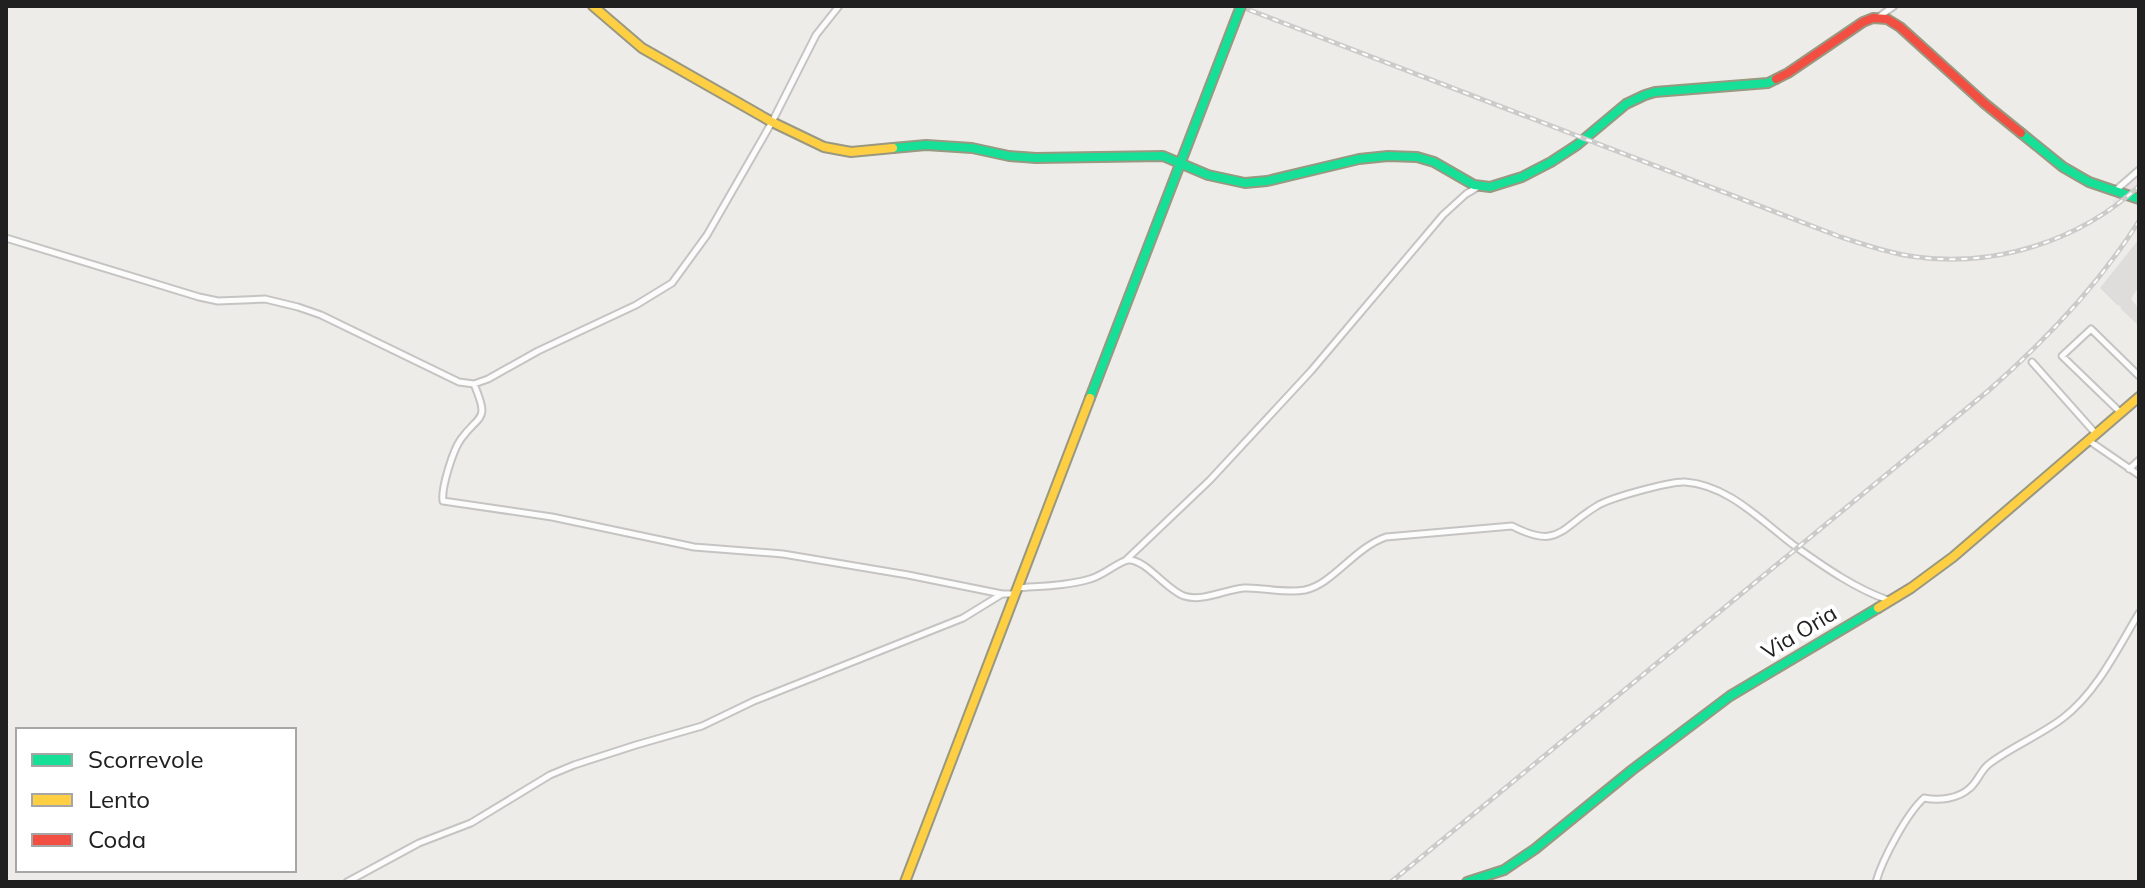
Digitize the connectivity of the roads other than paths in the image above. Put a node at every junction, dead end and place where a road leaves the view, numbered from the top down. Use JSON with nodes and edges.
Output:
{"nodes":[{"id":1,"x":593,"y":6,"type":"edge"},
{"id":2,"x":839,"y":6,"type":"edge"},
{"id":3,"x":1241,"y":6,"type":"edge"},
{"id":4,"x":1894,"y":6,"type":"edge"},
{"id":5,"x":1879,"y":17,"type":"junction"},
{"id":6,"x":772,"y":122,"type":"junction"},
{"id":7,"x":1179,"y":166,"type":"junction"},
{"id":8,"x":2139,"y":170,"type":"edge"},
{"id":9,"x":1478,"y":187,"type":"junction"},
{"id":10,"x":2115,"y":191,"type":"junction"},
{"id":11,"x":2139,"y":199,"type":"edge"},
{"id":12,"x":6,"y":238,"type":"edge"},
{"id":13,"x":2032,"y":362,"type":"dead end"},
{"id":14,"x":2139,"y":376,"type":"edge"},
{"id":15,"x":474,"y":384,"type":"junction"},
{"id":16,"x":2139,"y":397,"type":"edge"},
{"id":17,"x":2120,"y":412,"type":"junction"},
{"id":18,"x":2096,"y":434,"type":"junction"},
{"id":19,"x":2088,"y":440,"type":"junction"},
{"id":20,"x":2139,"y":460,"type":"edge"},
{"id":21,"x":2129,"y":469,"type":"junction"},
{"id":22,"x":2139,"y":475,"type":"edge"},
{"id":23,"x":1126,"y":560,"type":"junction"},
{"id":24,"x":1016,"y":591,"type":"junction"},
{"id":25,"x":1002,"y":594,"type":"junction"},
{"id":26,"x":1889,"y":601,"type":"junction"},
{"id":27,"x":2139,"y":613,"type":"edge"},
{"id":28,"x":347,"y":882,"type":"edge"},
{"id":29,"x":905,"y":882,"type":"edge"},
{"id":30,"x":1467,"y":882,"type":"edge"},
{"id":31,"x":1876,"y":882,"type":"edge"}],
"edges":[{"from":1,"to":6,"type":"main road"},
{"from":2,"to":6,"type":"street"},
{"from":3,"to":7,"type":"main road","bridge":true},
{"from":4,"to":5,"type":"street"},
{"from":5,"to":9,"type":"main road"},
{"from":5,"to":10,"type":"main road"},
{"from":6,"to":7,"type":"main road"},
{"from":6,"to":15,"type":"street"},
{"from":7,"to":9,"type":"main road"},
{"from":7,"to":24,"type":"main road"},
{"from":8,"to":10,"type":"street"},
{"from":9,"to":23,"type":"street"},
{"from":10,"to":11,"type":"main road"},
{"from":12,"to":15,"type":"street"},
{"from":13,"to":18,"type":"street"},
{"from":14,"to":17,"type":"street"},
{"from":15,"to":25,"type":"street"},
{"from":16,"to":17,"type":"main road","name":"Via Oria"},
{"from":17,"to":18,"type":"main road","name":"Via Oria"},
{"from":18,"to":19,"type":"main road","name":"Via Oria"},
{"from":19,"to":21,"type":"street"},
{"from":19,"to":26,"type":"main road","name":"Via Oria"},
{"from":20,"to":21,"type":"street"},
{"from":21,"to":22,"type":"street"},
{"from":23,"to":24,"type":"street"},
{"from":23,"to":26,"type":"street"},
{"from":24,"to":25,"type":"street"},
{"from":24,"to":29,"type":"main road"},
{"from":25,"to":28,"type":"street"},
{"from":26,"to":30,"type":"main road","name":"Via Oria"},
{"from":27,"to":31,"type":"street"}]}
